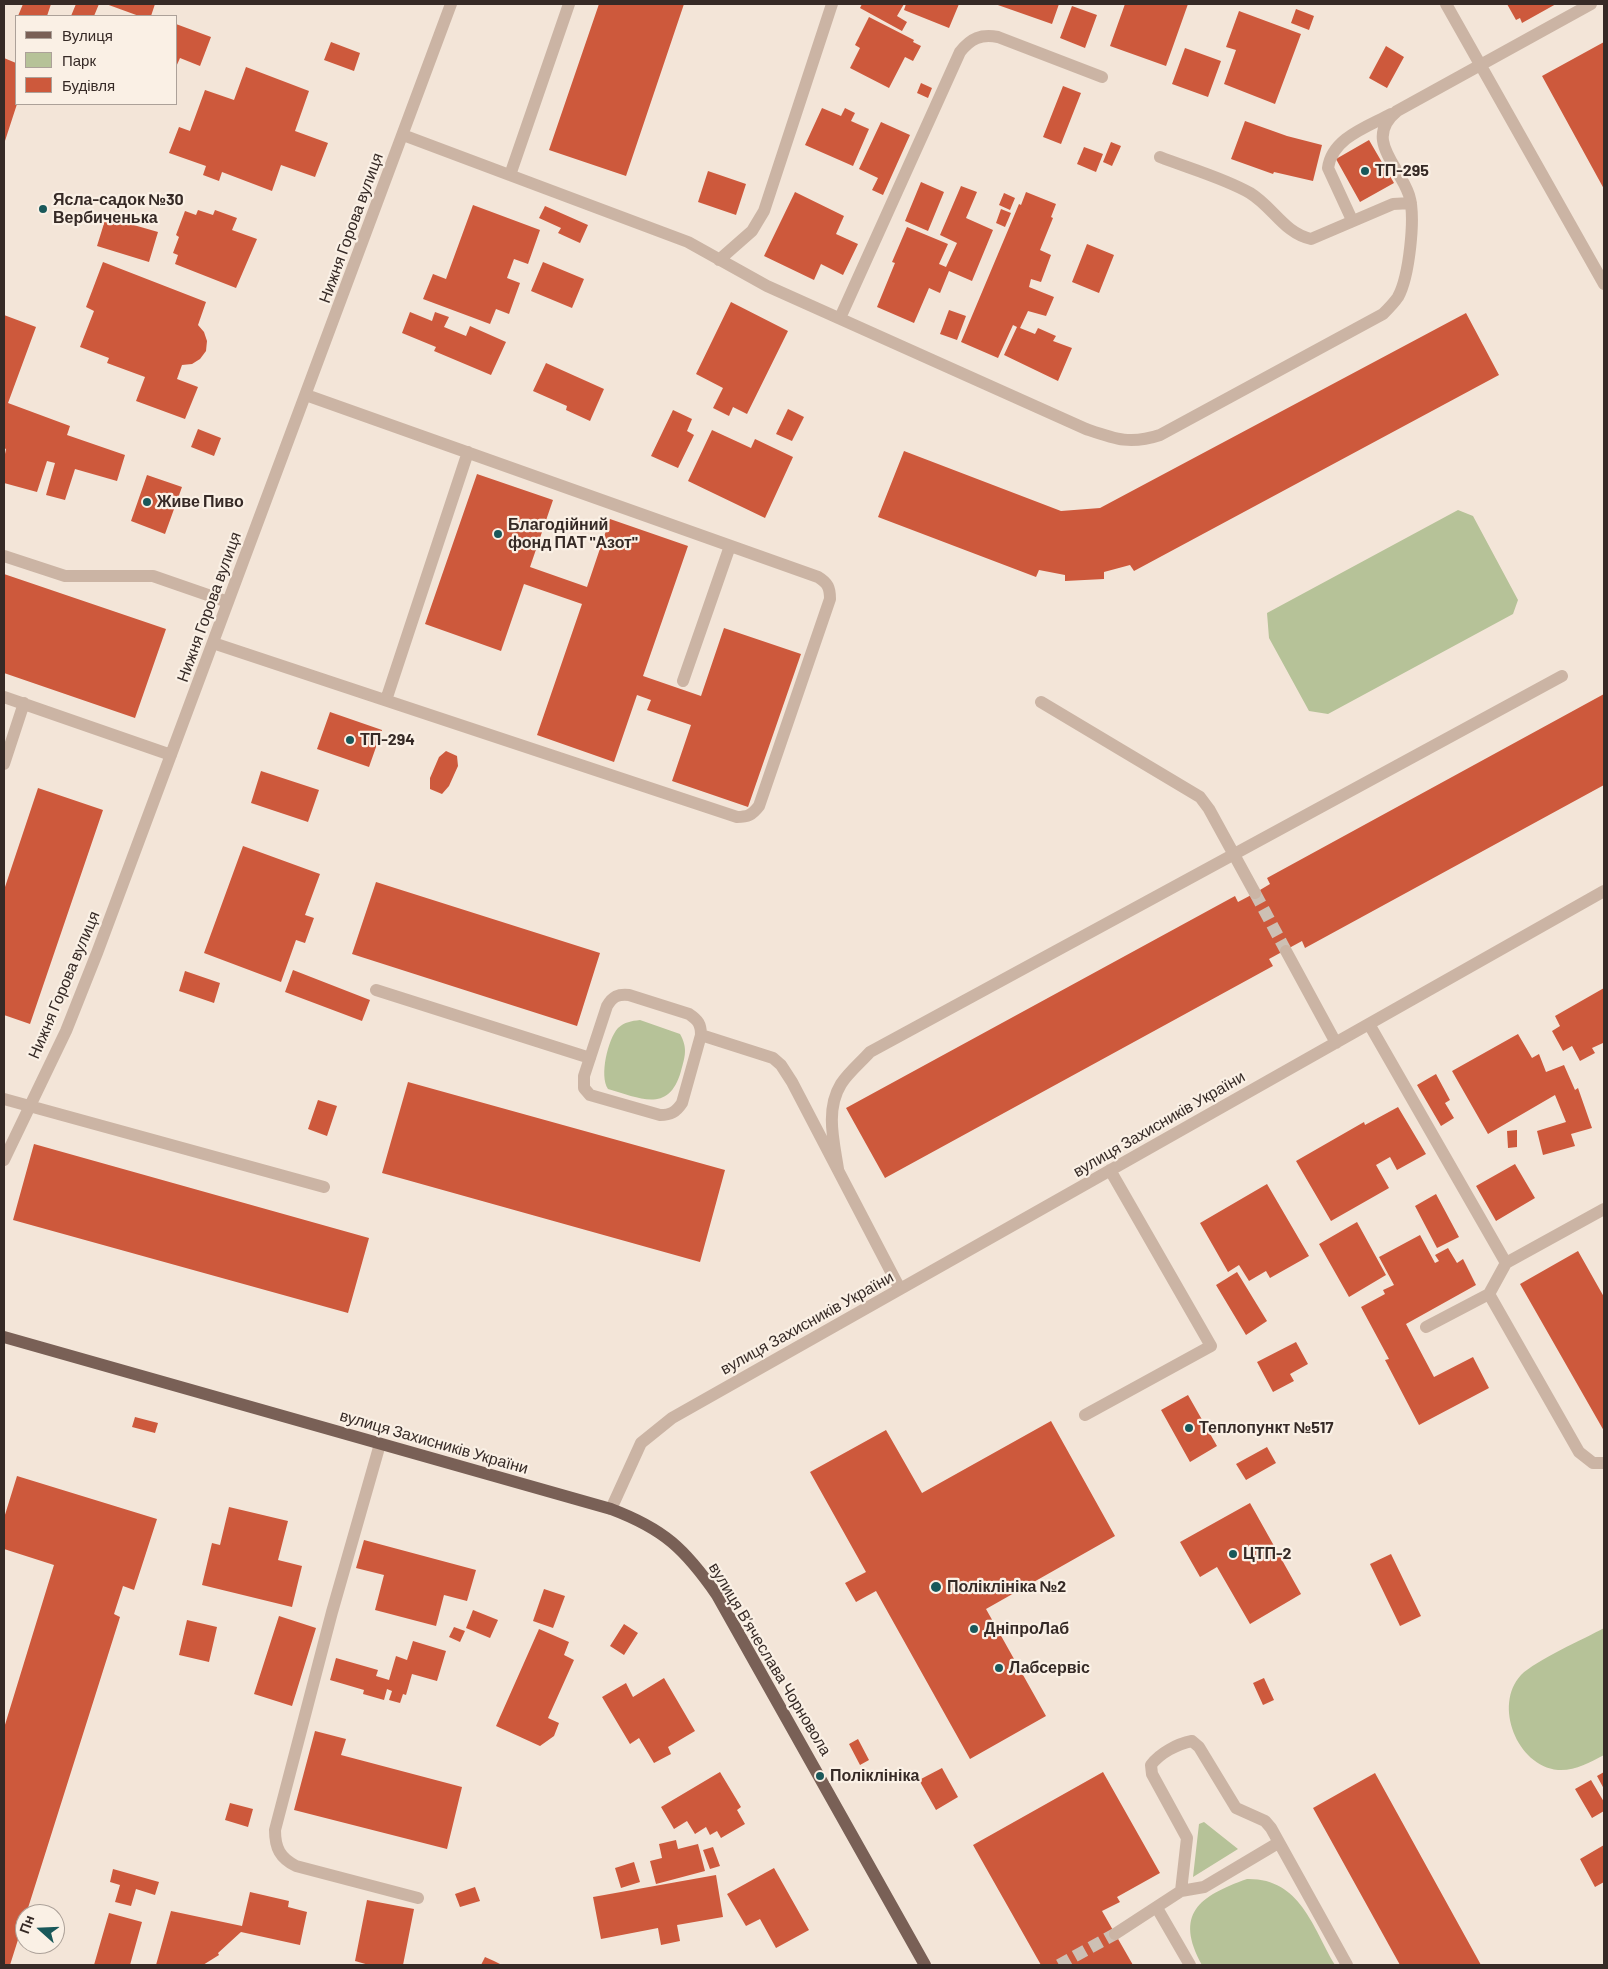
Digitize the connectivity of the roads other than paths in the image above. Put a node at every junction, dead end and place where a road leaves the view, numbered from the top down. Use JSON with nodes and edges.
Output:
{"nodes":[{"id":1,"x":452,"y":4,"type":"edge"},
{"id":2,"x":569,"y":4,"type":"edge"},
{"id":3,"x":832,"y":4,"type":"edge"},
{"id":4,"x":1446,"y":4,"type":"edge"},
{"id":5,"x":1591,"y":4,"type":"edge"},
{"id":6,"x":1480,"y":65,"type":"junction"},
{"id":7,"x":1102,"y":77,"type":"dead end"},
{"id":8,"x":1397,"y":111,"type":"junction"},
{"id":9,"x":402,"y":135,"type":"junction"},
{"id":10,"x":1160,"y":157,"type":"dead end"},
{"id":11,"x":510,"y":175,"type":"junction"},
{"id":12,"x":1411,"y":203,"type":"junction"},
{"id":13,"x":1352,"y":220,"type":"junction"},
{"id":14,"x":719,"y":260,"type":"junction"},
{"id":15,"x":1604,"y":284,"type":"edge"},
{"id":16,"x":840,"y":318,"type":"junction"},
{"id":17,"x":306,"y":395,"type":"junction"},
{"id":18,"x":468,"y":452,"type":"junction"},
{"id":19,"x":730,"y":546,"type":"junction"},
{"id":20,"x":4,"y":556,"type":"edge"},
{"id":21,"x":228,"y":602,"type":"junction"},
{"id":22,"x":213,"y":643,"type":"junction"},
{"id":23,"x":1562,"y":676,"type":"dead end"},
{"id":24,"x":684,"y":681,"type":"dead end"},
{"id":25,"x":4,"y":697,"type":"edge"},
{"id":26,"x":386,"y":700,"type":"junction"},
{"id":27,"x":1040,"y":702,"type":"dead end"},
{"id":28,"x":24,"y":703,"type":"junction"},
{"id":29,"x":171,"y":755,"type":"junction"},
{"id":30,"x":4,"y":764,"type":"edge"},
{"id":31,"x":1233,"y":854,"type":"junction"},
{"id":32,"x":1604,"y":891,"type":"edge"},
{"id":33,"x":1254,"y":893,"type":"tunnel mouth"},
{"id":34,"x":1286,"y":951,"type":"tunnel mouth"},
{"id":35,"x":376,"y":990,"type":"dead end"},
{"id":36,"x":1369,"y":1024,"type":"junction"},
{"id":37,"x":701,"y":1036,"type":"junction"},
{"id":38,"x":1336,"y":1043,"type":"junction"},
{"id":39,"x":590,"y":1058,"type":"junction"},
{"id":40,"x":4,"y":1099,"type":"edge"},
{"id":41,"x":29,"y":1105,"type":"junction"},
{"id":42,"x":4,"y":1160,"type":"edge"},
{"id":43,"x":838,"y":1169,"type":"junction"},
{"id":44,"x":1110,"y":1170,"type":"junction"},
{"id":45,"x":324,"y":1187,"type":"dead end"},
{"id":46,"x":1604,"y":1210,"type":"edge"},
{"id":47,"x":1506,"y":1262,"type":"junction"},
{"id":48,"x":900,"y":1289,"type":"junction"},
{"id":49,"x":1489,"y":1294,"type":"junction"},
{"id":50,"x":1426,"y":1327,"type":"dead end"},
{"id":51,"x":4,"y":1338,"type":"edge"},
{"id":52,"x":1085,"y":1415,"type":"dead end"},
{"id":53,"x":380,"y":1444,"type":"junction"},
{"id":54,"x":1604,"y":1463,"type":"edge"},
{"id":55,"x":611,"y":1509,"type":"junction"},
{"id":56,"x":1278,"y":1843,"type":"junction"},
{"id":57,"x":1181,"y":1891,"type":"junction"},
{"id":58,"x":418,"y":1898,"type":"dead end"},
{"id":59,"x":1157,"y":1908,"type":"junction"},
{"id":60,"x":1115,"y":1934,"type":"tunnel mouth"},
{"id":61,"x":924,"y":1965,"type":"edge"},
{"id":62,"x":1190,"y":1965,"type":"edge"},
{"id":63,"x":1347,"y":1965,"type":"edge"}],
"edges":[{"from":1,"to":9,"type":"street","name":"Нижня Горова вулиця"},
{"from":2,"to":11,"type":"street"},
{"from":3,"to":14,"type":"street"},
{"from":4,"to":6,"type":"street"},
{"from":5,"to":6,"type":"street"},
{"from":6,"to":8,"type":"street"},
{"from":6,"to":15,"type":"street"},
{"from":7,"to":16,"type":"street"},
{"from":8,"to":12,"type":"street"},
{"from":8,"to":13,"type":"street"},
{"from":9,"to":11,"type":"street"},
{"from":9,"to":17,"type":"street","name":"Нижня Горова вулиця"},
{"from":10,"to":13,"type":"street"},
{"from":11,"to":14,"type":"street"},
{"from":12,"to":13,"type":"street"},
{"from":12,"to":16,"type":"street"},
{"from":14,"to":16,"type":"street"},
{"from":17,"to":18,"type":"street"},
{"from":17,"to":21,"type":"street","name":"Нижня Горова вулиця"},
{"from":18,"to":19,"type":"street"},
{"from":18,"to":26,"type":"street"},
{"from":19,"to":24,"type":"street"},
{"from":19,"to":26,"type":"street"},
{"from":20,"to":21,"type":"street"},
{"from":21,"to":22,"type":"street","name":"Нижня Горова вулиця"},
{"from":22,"to":26,"type":"street"},
{"from":22,"to":29,"type":"street","name":"Нижня Горова вулиця"},
{"from":23,"to":31,"type":"street"},
{"from":25,"to":28,"type":"street"},
{"from":27,"to":31,"type":"street"},
{"from":28,"to":29,"type":"street"},
{"from":28,"to":30,"type":"street"},
{"from":29,"to":41,"type":"street","name":"Нижня Горова вулиця"},
{"from":31,"to":33,"type":"street"},
{"from":31,"to":43,"type":"street"},
{"from":32,"to":36,"type":"street","name":"вулиця Захисників України"},
{"from":34,"to":38,"type":"street"},
{"from":35,"to":39,"type":"street"},
{"from":36,"to":38,"type":"street","name":"вулиця Захисників України"},
{"from":36,"to":47,"type":"street"},
{"from":37,"to":39,"type":"street"},
{"from":37,"to":39,"type":"street"},
{"from":37,"to":43,"type":"street"},
{"from":38,"to":44,"type":"street","name":"вулиця Захисників України"},
{"from":40,"to":41,"type":"street"},
{"from":41,"to":42,"type":"street","name":"Нижня Горова вулиця"},
{"from":41,"to":45,"type":"street"},
{"from":43,"to":48,"type":"street"},
{"from":44,"to":48,"type":"street","name":"вулиця Захисників України"},
{"from":44,"to":52,"type":"street"},
{"from":46,"to":47,"type":"street"},
{"from":47,"to":49,"type":"street"},
{"from":48,"to":55,"type":"street","name":"вулиця Захисників України"},
{"from":49,"to":50,"type":"street"},
{"from":49,"to":54,"type":"street"},
{"from":51,"to":53,"type":"main road","name":"вулиця Захисників України"},
{"from":53,"to":55,"type":"main road","name":"вулиця Захисників України"},
{"from":53,"to":58,"type":"street"},
{"from":55,"to":61,"type":"main road","name":"вулиця Вʼячеслава Чорновола"},
{"from":56,"to":57,"type":"street"},
{"from":56,"to":57,"type":"street"},
{"from":56,"to":63,"type":"street"},
{"from":57,"to":59,"type":"street"},
{"from":59,"to":60,"type":"street"},
{"from":59,"to":62,"type":"street"}]}
